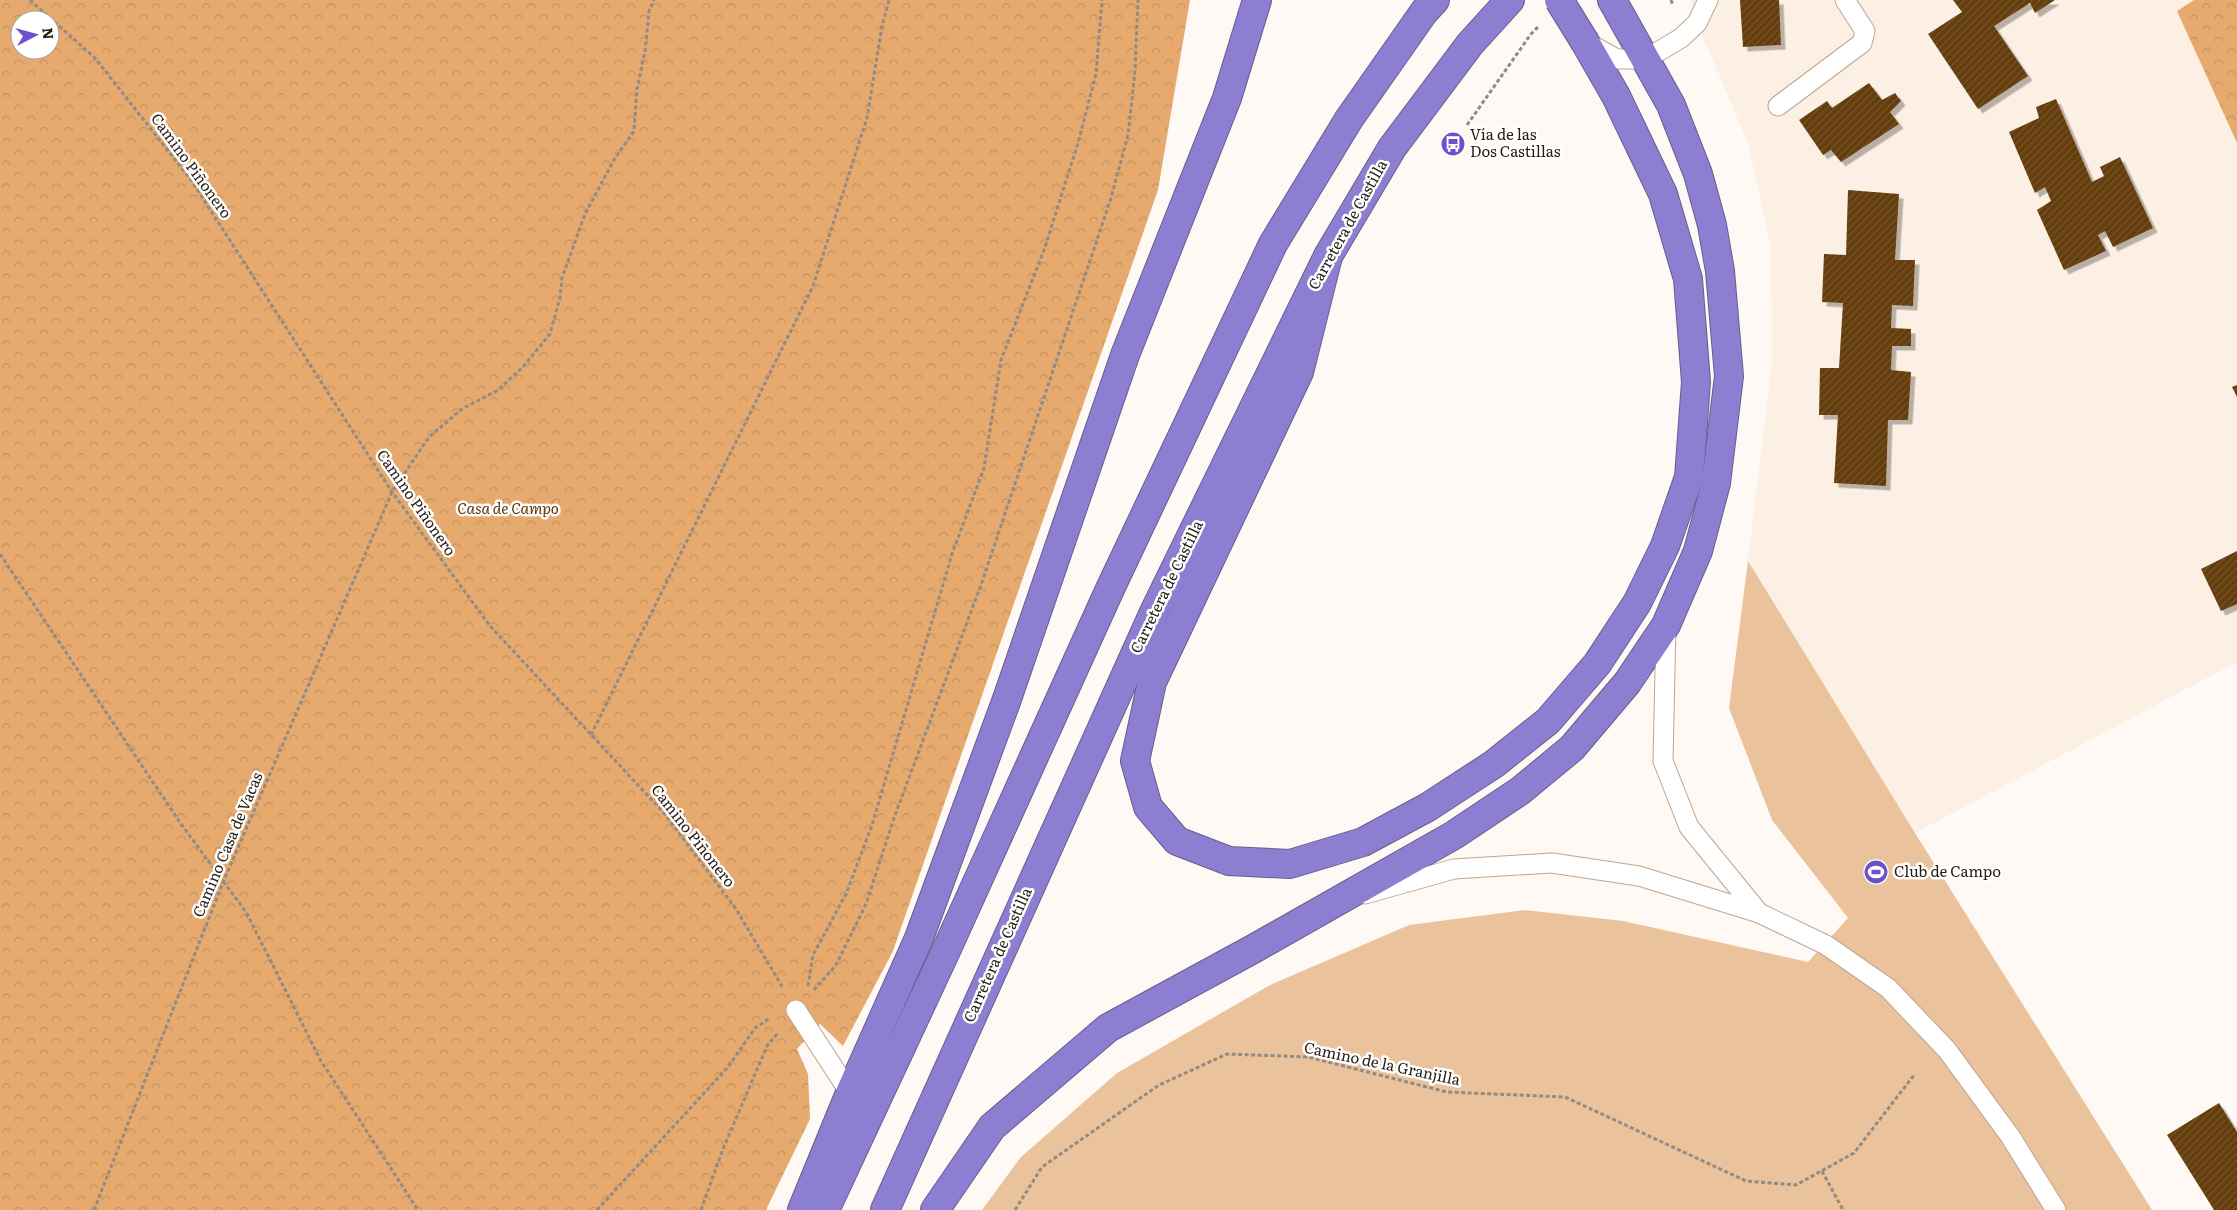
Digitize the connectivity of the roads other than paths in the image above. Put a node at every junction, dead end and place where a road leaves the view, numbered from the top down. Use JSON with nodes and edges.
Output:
{"nodes":[{"id":1,"x":1257,"y":0,"type":"edge"},
{"id":2,"x":1435,"y":0,"type":"edge"},
{"id":3,"x":1510,"y":0,"type":"edge"},
{"id":4,"x":1559,"y":0,"type":"edge"},
{"id":5,"x":1708,"y":0,"type":"edge"},
{"id":6,"x":1845,"y":0,"type":"edge"},
{"id":7,"x":1618,"y":9,"type":"edge"},
{"id":8,"x":1585,"y":42,"type":"junction"},
{"id":9,"x":1646,"y":59,"type":"junction"},
{"id":10,"x":1778,"y":106,"type":"dead end"},
{"id":11,"x":1328,"y":256,"type":"junction"},
{"id":12,"x":1666,"y":625,"type":"junction"},
{"id":13,"x":1333,"y":903,"type":"junction"},
{"id":14,"x":1759,"y":913,"type":"junction"},
{"id":15,"x":801,"y":1004,"type":"road end"},
{"id":16,"x":850,"y":1093,"type":"junction"},
{"id":17,"x":802,"y":1210,"type":"edge"},
{"id":18,"x":825,"y":1210,"type":"edge"},
{"id":19,"x":885,"y":1210,"type":"edge"},
{"id":20,"x":935,"y":1210,"type":"edge"},
{"id":21,"x":2056,"y":1210,"type":"edge"}],
"edges":[{"from":1,"to":16,"type":"highway"},
{"from":2,"to":18,"type":"highway"},
{"from":3,"to":11,"type":"highway","name":"Carretera de Castilla"},
{"from":4,"to":8,"type":"highway","bridge":true},
{"from":5,"to":9,"type":"lane"},
{"from":6,"to":10,"type":"lane"},
{"from":7,"to":9,"type":"highway"},
{"from":8,"to":9,"type":"lane"},
{"from":8,"to":11,"type":"highway"},
{"from":9,"to":12,"type":"highway"},
{"from":11,"to":19,"type":"highway","name":"Carretera de Castilla"},
{"from":12,"to":13,"type":"highway"},
{"from":12,"to":14,"type":"lane"},
{"from":13,"to":14,"type":"lane"},
{"from":13,"to":20,"type":"highway"},
{"from":14,"to":21,"type":"lane"},
{"from":15,"to":16,"type":"lane"},
{"from":16,"to":17,"type":"highway"}]}
